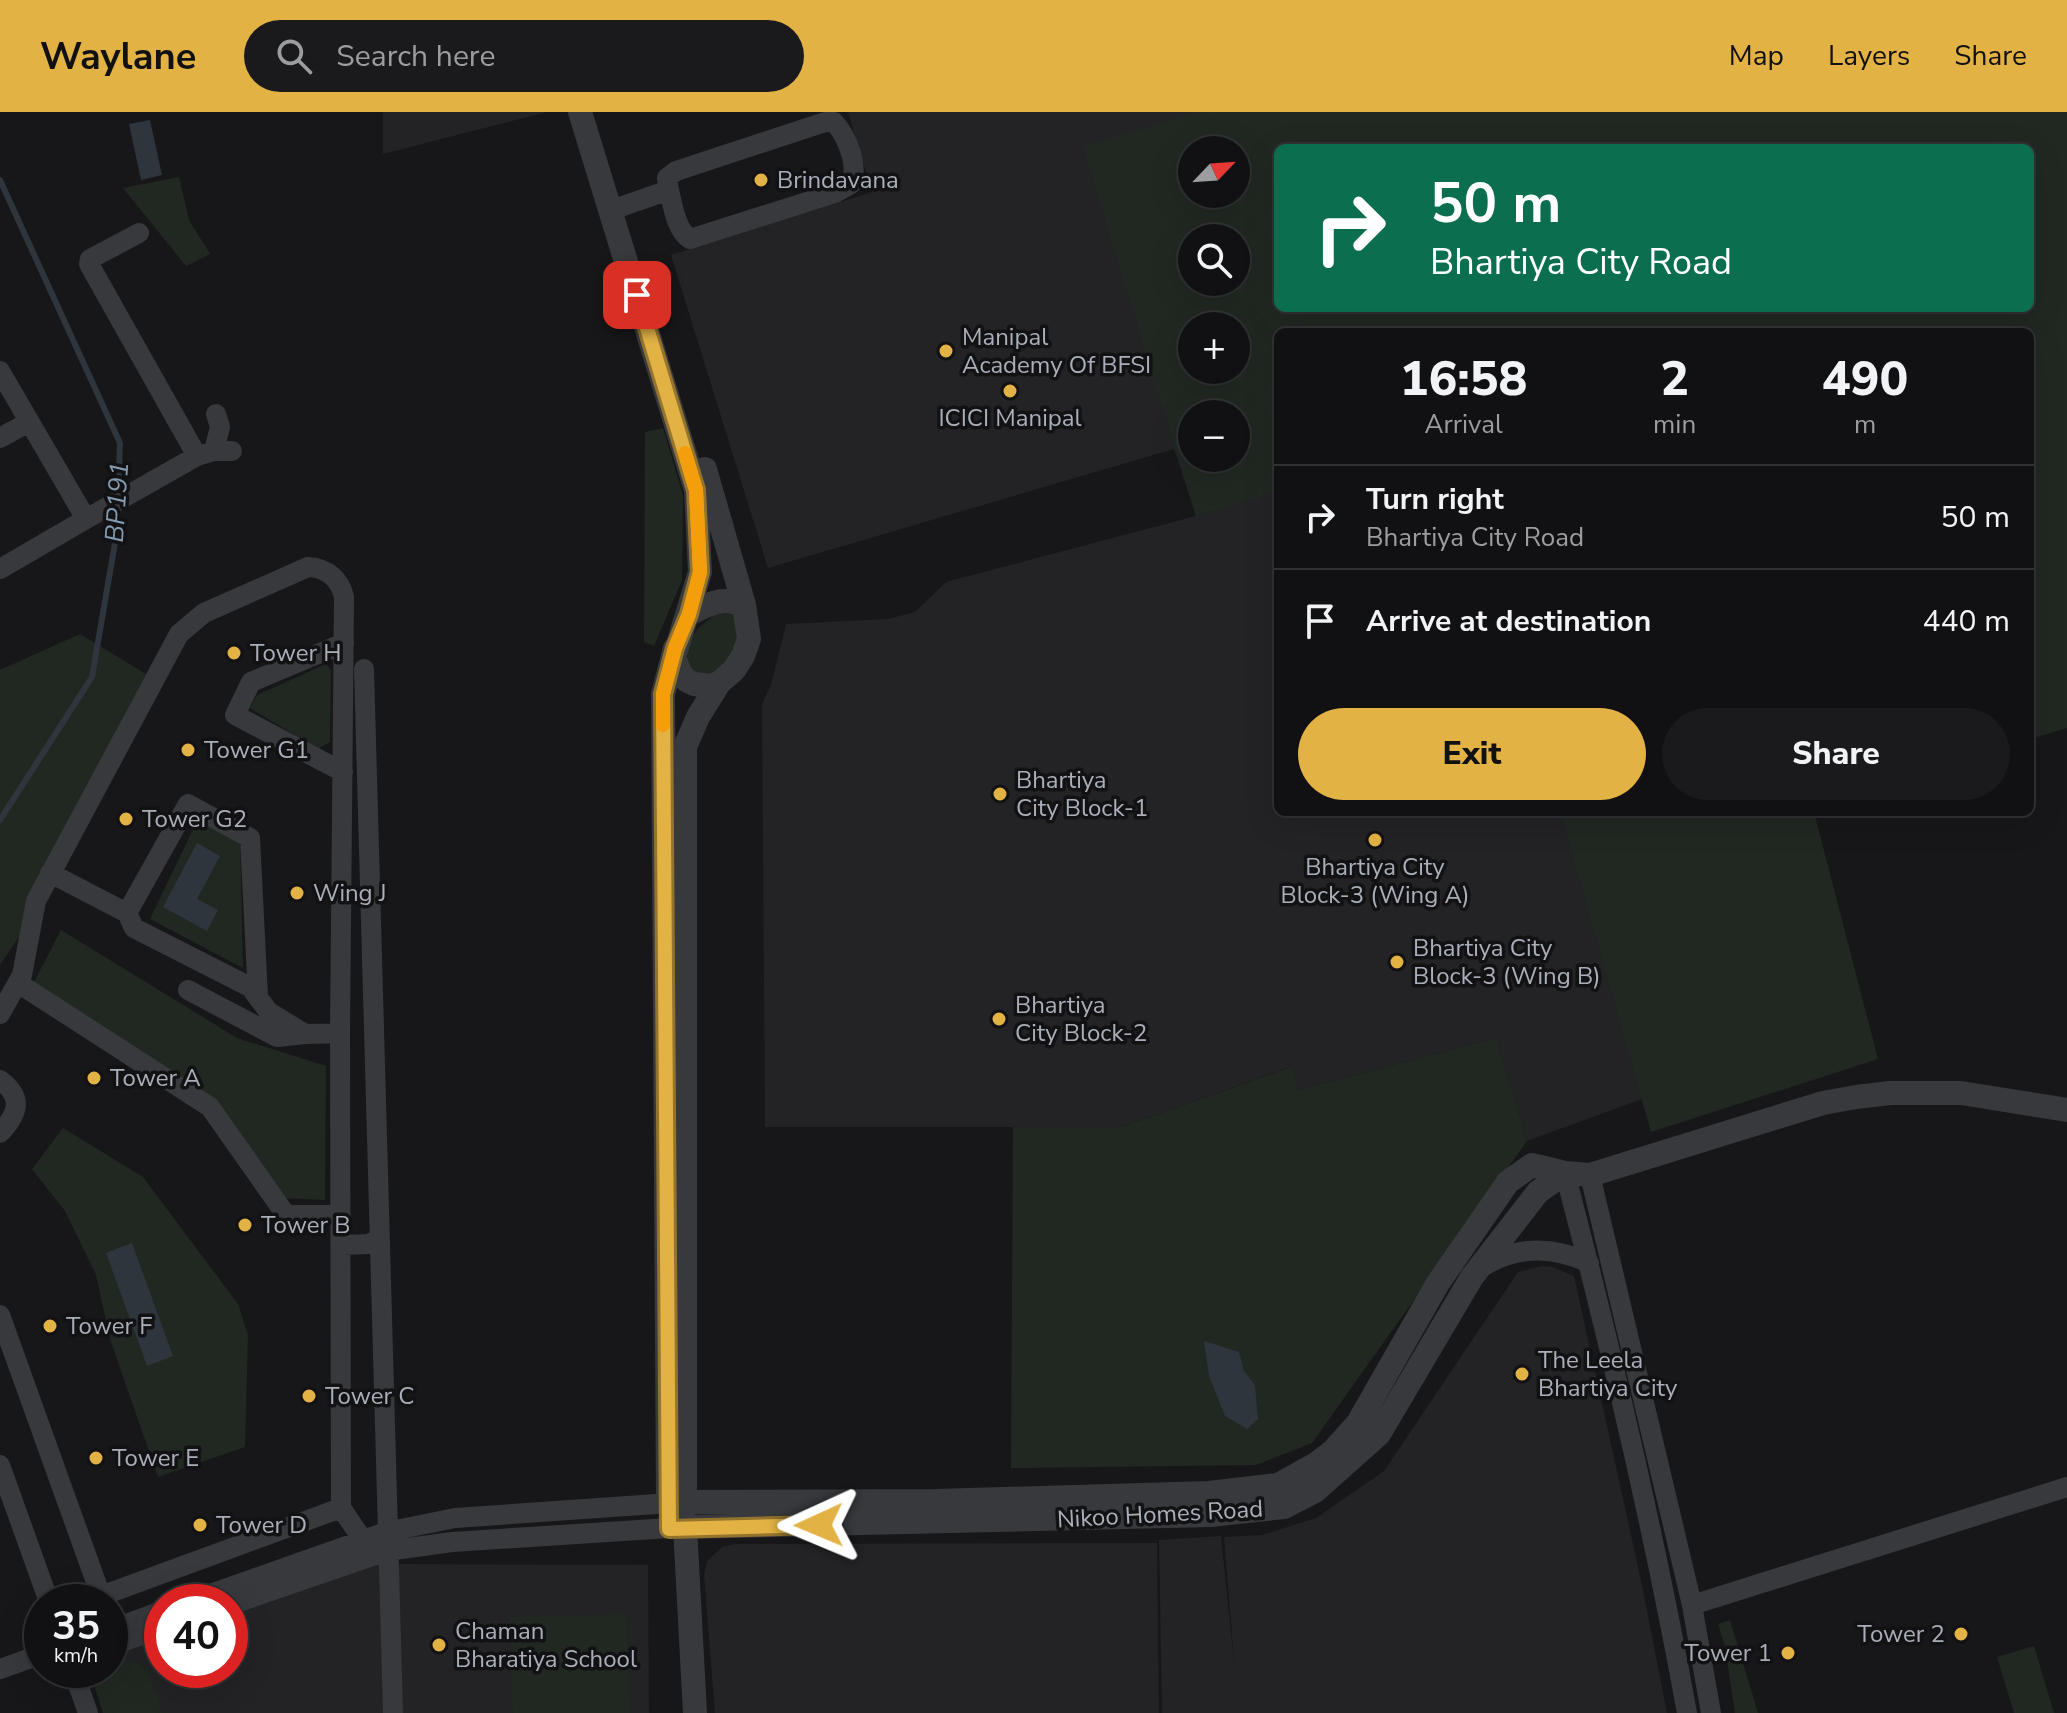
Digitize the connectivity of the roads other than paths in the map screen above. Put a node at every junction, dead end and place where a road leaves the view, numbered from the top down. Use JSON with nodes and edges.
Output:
{"nodes":[{"id":1,"x":580,"y":112,"type":"edge"},
{"id":2,"x":593,"y":112,"type":"edge"},
{"id":3,"x":669,"y":190,"type":"junction"},
{"id":4,"x":623,"y":206,"type":"junction"},
{"id":5,"x":139,"y":233,"type":"dead end"},
{"id":6,"x":0,"y":371,"type":"edge"},
{"id":7,"x":216,"y":414,"type":"dead end"},
{"id":8,"x":29,"y":422,"type":"junction"},
{"id":9,"x":0,"y":438,"type":"edge"},
{"id":10,"x":214,"y":452,"type":"junction"},
{"id":11,"x":86,"y":519,"type":"junction"},
{"id":12,"x":0,"y":569,"type":"edge"},
{"id":13,"x":744,"y":605,"type":"junction"},
{"id":14,"x":689,"y":614,"type":"junction"},
{"id":15,"x":344,"y":643,"type":"junction"},
{"id":16,"x":675,"y":648,"type":"junction"},
{"id":17,"x":364,"y":669,"type":"dead end"},
{"id":18,"x":719,"y":683,"type":"junction"},
{"id":19,"x":343,"y":772,"type":"junction"},
{"id":20,"x":50,"y":873,"type":"junction"},
{"id":21,"x":127,"y":913,"type":"junction"},
{"id":22,"x":18,"y":983,"type":"junction"},
{"id":23,"x":188,"y":990,"type":"dead end"},
{"id":24,"x":258,"y":997,"type":"junction"},
{"id":25,"x":0,"y":1014,"type":"edge"},
{"id":26,"x":340,"y":1033,"type":"junction"},
{"id":27,"x":305,"y":1034,"type":"junction"},
{"id":28,"x":0,"y":1080,"type":"edge"},
{"id":29,"x":2067,"y":1110,"type":"edge"},
{"id":30,"x":0,"y":1133,"type":"edge"},
{"id":31,"x":1565,"y":1173,"type":"junction"},
{"id":32,"x":1590,"y":1175,"type":"junction"},
{"id":33,"x":341,"y":1229,"type":"junction"},
{"id":34,"x":378,"y":1239,"type":"junction"},
{"id":35,"x":1589,"y":1263,"type":"junction"},
{"id":36,"x":1476,"y":1271,"type":"junction"},
{"id":37,"x":0,"y":1315,"type":"edge"},
{"id":38,"x":0,"y":1465,"type":"edge"},
{"id":39,"x":2067,"y":1487,"type":"edge"},
{"id":40,"x":1665,"y":1488,"type":"junction"},
{"id":41,"x":1643,"y":1492,"type":"junction"},
{"id":42,"x":677,"y":1501,"type":"junction"},
{"id":43,"x":341,"y":1508,"type":"junction"},
{"id":44,"x":677,"y":1528,"type":"junction"},
{"id":45,"x":363,"y":1540,"type":"junction"},
{"id":46,"x":387,"y":1541,"type":"junction"},
{"id":47,"x":43,"y":1584,"type":"edge"},
{"id":48,"x":97,"y":1584,"type":"edge"},
{"id":49,"x":239,"y":1584,"type":"edge"},
{"id":50,"x":128,"y":1589,"type":"edge"},
{"id":51,"x":248,"y":1598,"type":"edge"},
{"id":52,"x":1692,"y":1605,"type":"junction"},
{"id":53,"x":24,"y":1660,"type":"edge"},
{"id":54,"x":0,"y":1669,"type":"edge"},
{"id":55,"x":79,"y":1688,"type":"edge"},
{"id":56,"x":88,"y":1713,"type":"edge"},
{"id":57,"x":393,"y":1713,"type":"edge"},
{"id":58,"x":682,"y":1713,"type":"edge"},
{"id":59,"x":695,"y":1713,"type":"edge"},
{"id":60,"x":1687,"y":1713,"type":"edge"},
{"id":61,"x":1711,"y":1713,"type":"edge"}],
"edges":[{"from":1,"to":14,"type":"street"},
{"from":2,"to":4,"type":"street"},
{"from":3,"to":3,"type":"street"},
{"from":3,"to":4,"type":"street"},
{"from":4,"to":13,"type":"street"},
{"from":5,"to":10,"type":"street"},
{"from":6,"to":8,"type":"street"},
{"from":7,"to":10,"type":"street"},
{"from":8,"to":9,"type":"street"},
{"from":8,"to":11,"type":"street"},
{"from":10,"to":11,"type":"street"},
{"from":11,"to":12,"type":"street"},
{"from":13,"to":14,"type":"street"},
{"from":13,"to":18,"type":"street"},
{"from":14,"to":16,"type":"street"},
{"from":15,"to":19,"type":"street"},
{"from":15,"to":19,"type":"street"},
{"from":15,"to":20,"type":"street"},
{"from":16,"to":18,"type":"street"},
{"from":16,"to":42,"type":"street"},
{"from":17,"to":34,"type":"street"},
{"from":18,"to":42,"type":"street"},
{"from":19,"to":26,"type":"street"},
{"from":20,"to":21,"type":"street"},
{"from":20,"to":22,"type":"street"},
{"from":21,"to":24,"type":"street"},
{"from":21,"to":24,"type":"street"},
{"from":22,"to":25,"type":"street"},
{"from":22,"to":33,"type":"street"},
{"from":23,"to":27,"type":"street"},
{"from":24,"to":27,"type":"street"},
{"from":26,"to":27,"type":"street"},
{"from":26,"to":33,"type":"street"},
{"from":28,"to":30,"type":"street"},
{"from":29,"to":32,"type":"street"},
{"from":31,"to":32,"type":"street"},
{"from":31,"to":35,"type":"street"},
{"from":31,"to":36,"type":"street","name":"Nikoo Homes Road"},
{"from":31,"to":42,"type":"street","name":"Nikoo Homes Road"},
{"from":32,"to":40,"type":"street"},
{"from":33,"to":34,"type":"street"},
{"from":33,"to":43,"type":"street"},
{"from":34,"to":46,"type":"street"},
{"from":35,"to":36,"type":"street"},
{"from":35,"to":41,"type":"street"},
{"from":36,"to":44,"type":"street","name":"Nikoo Homes Road"},
{"from":37,"to":48,"type":"street"},
{"from":38,"to":47,"type":"street"},
{"from":39,"to":52,"type":"street"},
{"from":40,"to":41,"type":"street"},
{"from":40,"to":52,"type":"street"},
{"from":41,"to":60,"type":"street"},
{"from":42,"to":44,"type":"street"},
{"from":42,"to":46,"type":"street"},
{"from":43,"to":45,"type":"street"},
{"from":43,"to":50,"type":"street"},
{"from":44,"to":46,"type":"street"},
{"from":44,"to":58,"type":"street"},
{"from":44,"to":59,"type":"street"},
{"from":45,"to":46,"type":"street"},
{"from":45,"to":49,"type":"street"},
{"from":46,"to":51,"type":"street"},
{"from":46,"to":57,"type":"street"},
{"from":52,"to":61,"type":"street"},
{"from":53,"to":54,"type":"street"},
{"from":55,"to":56,"type":"street"}]}
